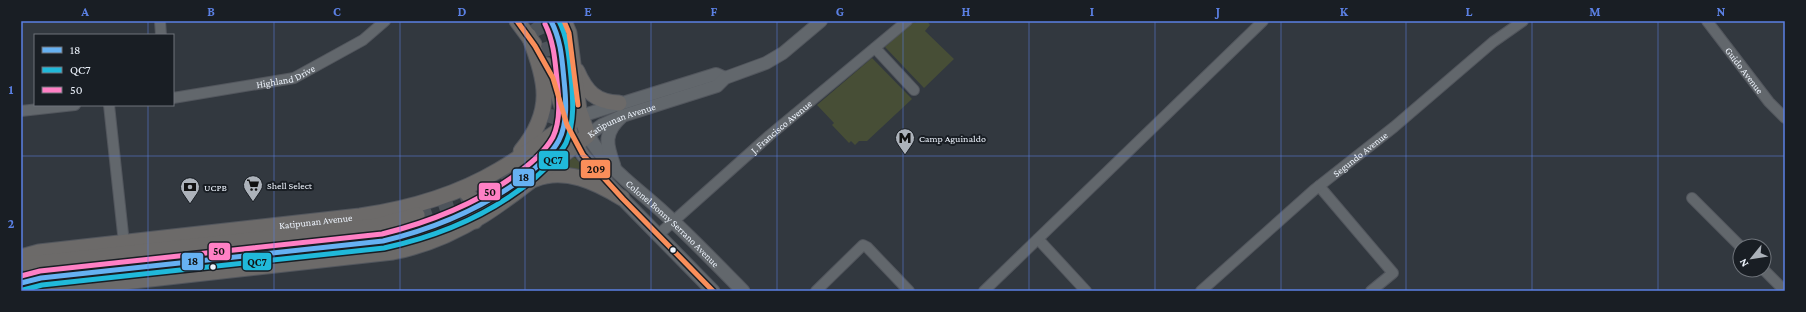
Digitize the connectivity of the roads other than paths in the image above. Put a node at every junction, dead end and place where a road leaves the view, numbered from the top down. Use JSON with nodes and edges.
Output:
{"nodes":[{"id":1,"x":160,"y":21,"type":"edge"},
{"id":2,"x":385,"y":21,"type":"edge"},
{"id":3,"x":517,"y":21,"type":"edge"},
{"id":4,"x":564,"y":21,"type":"edge"},
{"id":5,"x":821,"y":21,"type":"edge"},
{"id":6,"x":906,"y":21,"type":"edge"},
{"id":7,"x":1263,"y":21,"type":"edge"},
{"id":8,"x":1523,"y":21,"type":"edge"},
{"id":9,"x":1707,"y":21,"type":"edge"},
{"id":10,"x":161,"y":34,"type":"edge"},
{"id":11,"x":529,"y":36,"type":"junction"},
{"id":12,"x":874,"y":48,"type":"junction"},
{"id":13,"x":572,"y":58,"type":"junction"},
{"id":14,"x":914,"y":90,"type":"dead end"},
{"id":15,"x":174,"y":98,"type":"edge"},
{"id":16,"x":66,"y":106,"type":"edge"},
{"id":17,"x":109,"y":106,"type":"edge"},
{"id":18,"x":621,"y":110,"type":"junction"},
{"id":19,"x":21,"y":111,"type":"edge"},
{"id":20,"x":581,"y":116,"type":"junction"},
{"id":21,"x":1785,"y":118,"type":"edge"},
{"id":22,"x":567,"y":125,"type":"junction"},
{"id":23,"x":588,"y":135,"type":"junction"},
{"id":24,"x":576,"y":144,"type":"junction"},
{"id":25,"x":507,"y":165,"type":"junction"},
{"id":26,"x":616,"y":172,"type":"junction"},
{"id":27,"x":532,"y":180,"type":"junction"},
{"id":28,"x":468,"y":186,"type":"junction"},
{"id":29,"x":1319,"y":186,"type":"junction"},
{"id":30,"x":622,"y":198,"type":"junction"},
{"id":31,"x":1692,"y":198,"type":"dead end"},
{"id":32,"x":491,"y":211,"type":"junction"},
{"id":33,"x":418,"y":215,"type":"tunnel mouth"},
{"id":34,"x":475,"y":221,"type":"junction"},
{"id":35,"x":674,"y":222,"type":"junction"},
{"id":36,"x":422,"y":231,"type":"tunnel mouth"},
{"id":37,"x":658,"y":235,"type":"junction"},
{"id":38,"x":1732,"y":238,"type":"edge"},
{"id":39,"x":1038,"y":239,"type":"junction"},
{"id":40,"x":124,"y":243,"type":"junction"},
{"id":41,"x":21,"y":257,"type":"edge"},
{"id":42,"x":21,"y":263,"type":"edge"},
{"id":43,"x":1772,"y":278,"type":"edge"},
{"id":44,"x":21,"y":283,"type":"edge"},
{"id":45,"x":124,"y":287,"type":"edge"},
{"id":46,"x":21,"y":288,"type":"edge"},
{"id":47,"x":713,"y":291,"type":"edge"},
{"id":48,"x":743,"y":291,"type":"edge"},
{"id":49,"x":816,"y":291,"type":"edge"},
{"id":50,"x":909,"y":291,"type":"edge"},
{"id":51,"x":984,"y":291,"type":"edge"},
{"id":52,"x":1086,"y":291,"type":"edge"},
{"id":53,"x":1201,"y":291,"type":"edge"},
{"id":54,"x":1371,"y":291,"type":"edge"},
{"id":55,"x":1785,"y":291,"type":"edge"}],
"edges":[{"from":1,"to":10,"type":"street"},
{"from":2,"to":15,"type":"street","name":"Highland Drive"},
{"from":3,"to":11,"type":"main road","name":"Colonel Bonny Serrano Avenue"},
{"from":4,"to":13,"type":"main road","name":"Colonel Bonny Serrano Avenue"},
{"from":5,"to":18,"type":"street","name":"Katipunan Avenue"},
{"from":6,"to":12,"type":"street","name":"J. Francisco Avenue"},
{"from":7,"to":39,"type":"street"},
{"from":8,"to":29,"type":"street","name":"Segundo Avenue"},
{"from":9,"to":21,"type":"street","name":"Guido Avenue"},
{"from":11,"to":22,"type":"main road","name":"Colonel Bonny Serrano Avenue"},
{"from":11,"to":25,"type":"main road"},
{"from":12,"to":14,"type":"street"},
{"from":12,"to":35,"type":"street","name":"J. Francisco Avenue"},
{"from":13,"to":18,"type":"main road"},
{"from":13,"to":20,"type":"main road","name":"Colonel Bonny Serrano Avenue"},
{"from":16,"to":19,"type":"street"},
{"from":17,"to":40,"type":"street"},
{"from":18,"to":20,"type":"street","name":"Katipunan Avenue"},
{"from":18,"to":23,"type":"street","name":"Katipunan Avenue"},
{"from":18,"to":26,"type":"main road"},
{"from":20,"to":22,"type":"main road","name":"Katipunan Avenue"},
{"from":20,"to":23,"type":"main road","name":"Colonel Bonny Serrano Avenue"},
{"from":22,"to":24,"type":"main road","name":"Colonel Bonny Serrano Avenue"},
{"from":22,"to":25,"type":"main road","name":"Katipunan Avenue"},
{"from":23,"to":24,"type":"main road","name":"Katipunan Avenue"},
{"from":23,"to":26,"type":"main road","name":"Colonel Bonny Serrano Avenue"},
{"from":24,"to":27,"type":"main road","name":"Katipunan Avenue"},
{"from":24,"to":30,"type":"main road","name":"Colonel Bonny Serrano Avenue"},
{"from":25,"to":28,"type":"main road","name":"Katipunan Avenue"},
{"from":26,"to":35,"type":"main road","name":"Colonel Bonny Serrano Avenue"},
{"from":27,"to":30,"type":"main road"},
{"from":27,"to":32,"type":"main road","name":"Katipunan Avenue"},
{"from":28,"to":32,"type":"main road"},
{"from":28,"to":34,"type":"main road"},
{"from":28,"to":40,"type":"main road","name":"Katipunan Avenue"},
{"from":29,"to":53,"type":"street","name":"Segundo Avenue"},
{"from":29,"to":54,"type":"street"},
{"from":30,"to":37,"type":"main road","name":"Colonel Bonny Serrano Avenue"},
{"from":31,"to":38,"type":"street"},
{"from":32,"to":34,"type":"main road","name":"Katipunan Avenue"},
{"from":33,"to":42,"type":"main road","name":"Katipunan Avenue"},
{"from":34,"to":45,"type":"main road","name":"Katipunan Avenue"},
{"from":35,"to":37,"type":"street","name":"J. Francisco Avenue"},
{"from":35,"to":48,"type":"main road","name":"Colonel Bonny Serrano Avenue"},
{"from":36,"to":44,"type":"main road"},
{"from":37,"to":47,"type":"main road","name":"Colonel Bonny Serrano Avenue"},
{"from":39,"to":51,"type":"street"},
{"from":39,"to":52,"type":"street"},
{"from":40,"to":41,"type":"main road","name":"Katipunan Avenue"},
{"from":43,"to":55,"type":"street"},
{"from":45,"to":46,"type":"main road","name":"Katipunan Avenue"},
{"from":49,"to":50,"type":"street"}]}
